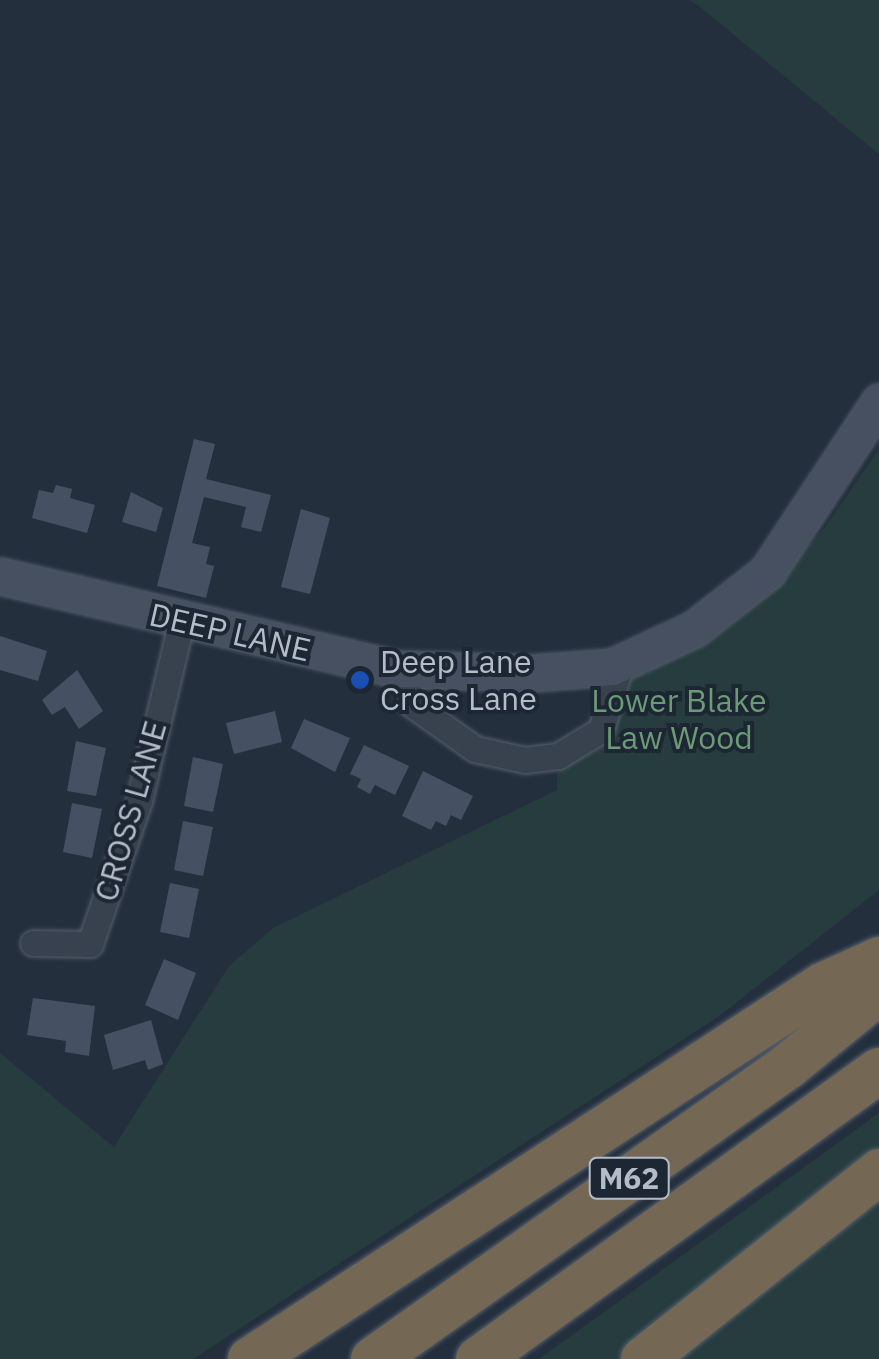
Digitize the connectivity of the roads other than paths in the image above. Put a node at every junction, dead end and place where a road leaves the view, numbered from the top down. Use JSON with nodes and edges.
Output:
{"nodes":[{"id":1,"x":879,"y":402,"type":"edge"},
{"id":2,"x":0,"y":576,"type":"edge"},
{"id":3,"x":181,"y":622,"type":"junction"},
{"id":4,"x":621,"y":663,"type":"junction"},
{"id":5,"x":407,"y":669,"type":"junction"},
{"id":6,"x":33,"y":943,"type":"dead end"},
{"id":7,"x":879,"y":959,"type":"edge"},
{"id":8,"x":879,"y":991,"type":"edge"},
{"id":9,"x":879,"y":1070,"type":"edge"},
{"id":10,"x":879,"y":1171,"type":"edge"},
{"id":11,"x":250,"y":1359,"type":"edge"},
{"id":12,"x":374,"y":1359,"type":"edge"},
{"id":13,"x":478,"y":1359,"type":"edge"},
{"id":14,"x":643,"y":1359,"type":"edge"}],
"edges":[{"from":1,"to":4,"type":"street","name":"DEEP LANE"},
{"from":2,"to":3,"type":"street","name":"DEEP LANE"},
{"from":3,"to":5,"type":"street","name":"DEEP LANE"},
{"from":3,"to":6,"type":"street","name":"CROSS LANE"},
{"from":4,"to":5,"type":"street","name":"DEEP LANE"},
{"from":4,"to":5,"type":"street"},
{"from":7,"to":11,"type":"highway"},
{"from":8,"to":12,"type":"highway","number":"M62"},
{"from":9,"to":13,"type":"highway","number":"M62"},
{"from":10,"to":14,"type":"highway"}]}
